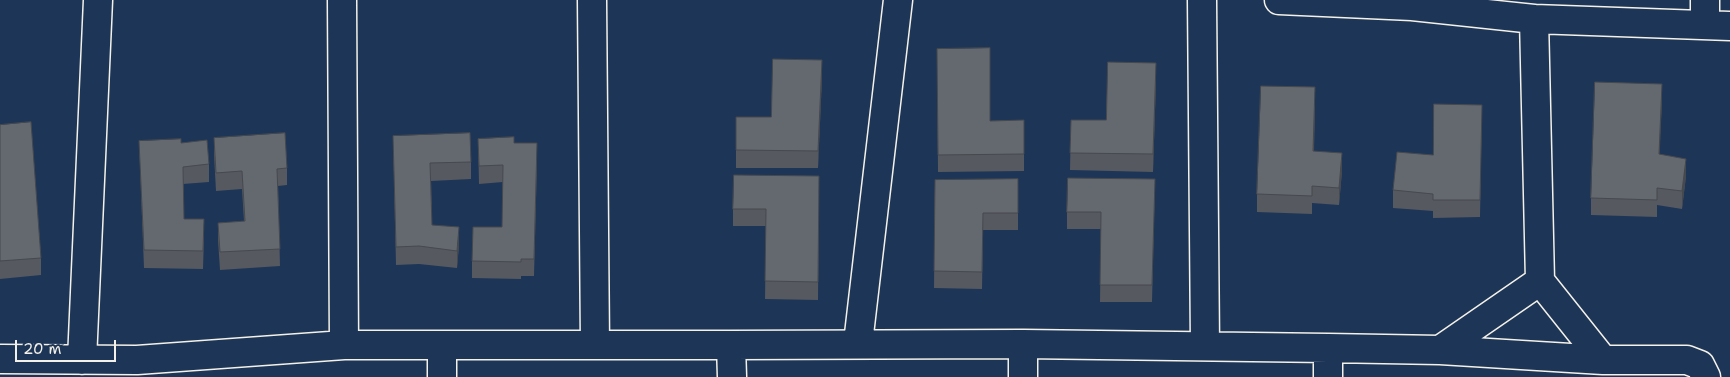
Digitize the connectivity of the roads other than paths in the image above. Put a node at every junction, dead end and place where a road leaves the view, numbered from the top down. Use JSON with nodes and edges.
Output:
{"nodes":[{"id":1,"x":98,"y":0,"type":"edge"},
{"id":2,"x":342,"y":0,"type":"edge"},
{"id":3,"x":592,"y":0,"type":"edge"},
{"id":4,"x":898,"y":0,"type":"edge"},
{"id":5,"x":1202,"y":0,"type":"edge"},
{"id":6,"x":1279,"y":0,"type":"edge"},
{"id":7,"x":1412,"y":3,"type":"edge"},
{"id":8,"x":1713,"y":17,"type":"edge"},
{"id":9,"x":1534,"y":19,"type":"junction"},
{"id":10,"x":1540,"y":281,"type":"junction"},
{"id":11,"x":858,"y":343,"type":"junction"},
{"id":12,"x":1022,"y":344,"type":"junction"},
{"id":13,"x":344,"y":345,"type":"junction"},
{"id":14,"x":442,"y":345,"type":"junction"},
{"id":15,"x":595,"y":345,"type":"junction"},
{"id":16,"x":731,"y":345,"type":"junction"},
{"id":17,"x":1205,"y":345,"type":"junction"},
{"id":18,"x":1328,"y":348,"type":"junction"},
{"id":19,"x":1440,"y":350,"type":"junction"},
{"id":20,"x":0,"y":359,"type":"edge"},
{"id":21,"x":82,"y":360,"type":"junction"},
{"id":22,"x":1603,"y":360,"type":"junction"},
{"id":23,"x":137,"y":369,"type":"edge"},
{"id":24,"x":442,"y":377,"type":"edge"},
{"id":25,"x":732,"y":377,"type":"edge"},
{"id":26,"x":1023,"y":377,"type":"edge"},
{"id":27,"x":1328,"y":377,"type":"edge"},
{"id":28,"x":1706,"y":377,"type":"edge"}],
"edges":[{"from":1,"to":21,"type":"street"},
{"from":2,"to":13,"type":"street"},
{"from":3,"to":15,"type":"street"},
{"from":4,"to":11,"type":"street"},
{"from":5,"to":17,"type":"street"},
{"from":6,"to":7,"type":"street"},
{"from":7,"to":9,"type":"street"},
{"from":8,"to":9,"type":"street"},
{"from":9,"to":10,"type":"street"},
{"from":10,"to":19,"type":"street"},
{"from":10,"to":22,"type":"street"},
{"from":11,"to":12,"type":"street"},
{"from":11,"to":16,"type":"street"},
{"from":12,"to":17,"type":"street"},
{"from":12,"to":26,"type":"street"},
{"from":13,"to":14,"type":"street"},
{"from":13,"to":23,"type":"street"},
{"from":14,"to":15,"type":"street"},
{"from":14,"to":24,"type":"street"},
{"from":15,"to":16,"type":"street"},
{"from":16,"to":25,"type":"street"},
{"from":17,"to":18,"type":"street"},
{"from":18,"to":19,"type":"street"},
{"from":18,"to":27,"type":"street"},
{"from":19,"to":22,"type":"street"},
{"from":20,"to":21,"type":"street"},
{"from":21,"to":23,"type":"street"},
{"from":22,"to":28,"type":"street"}]}
